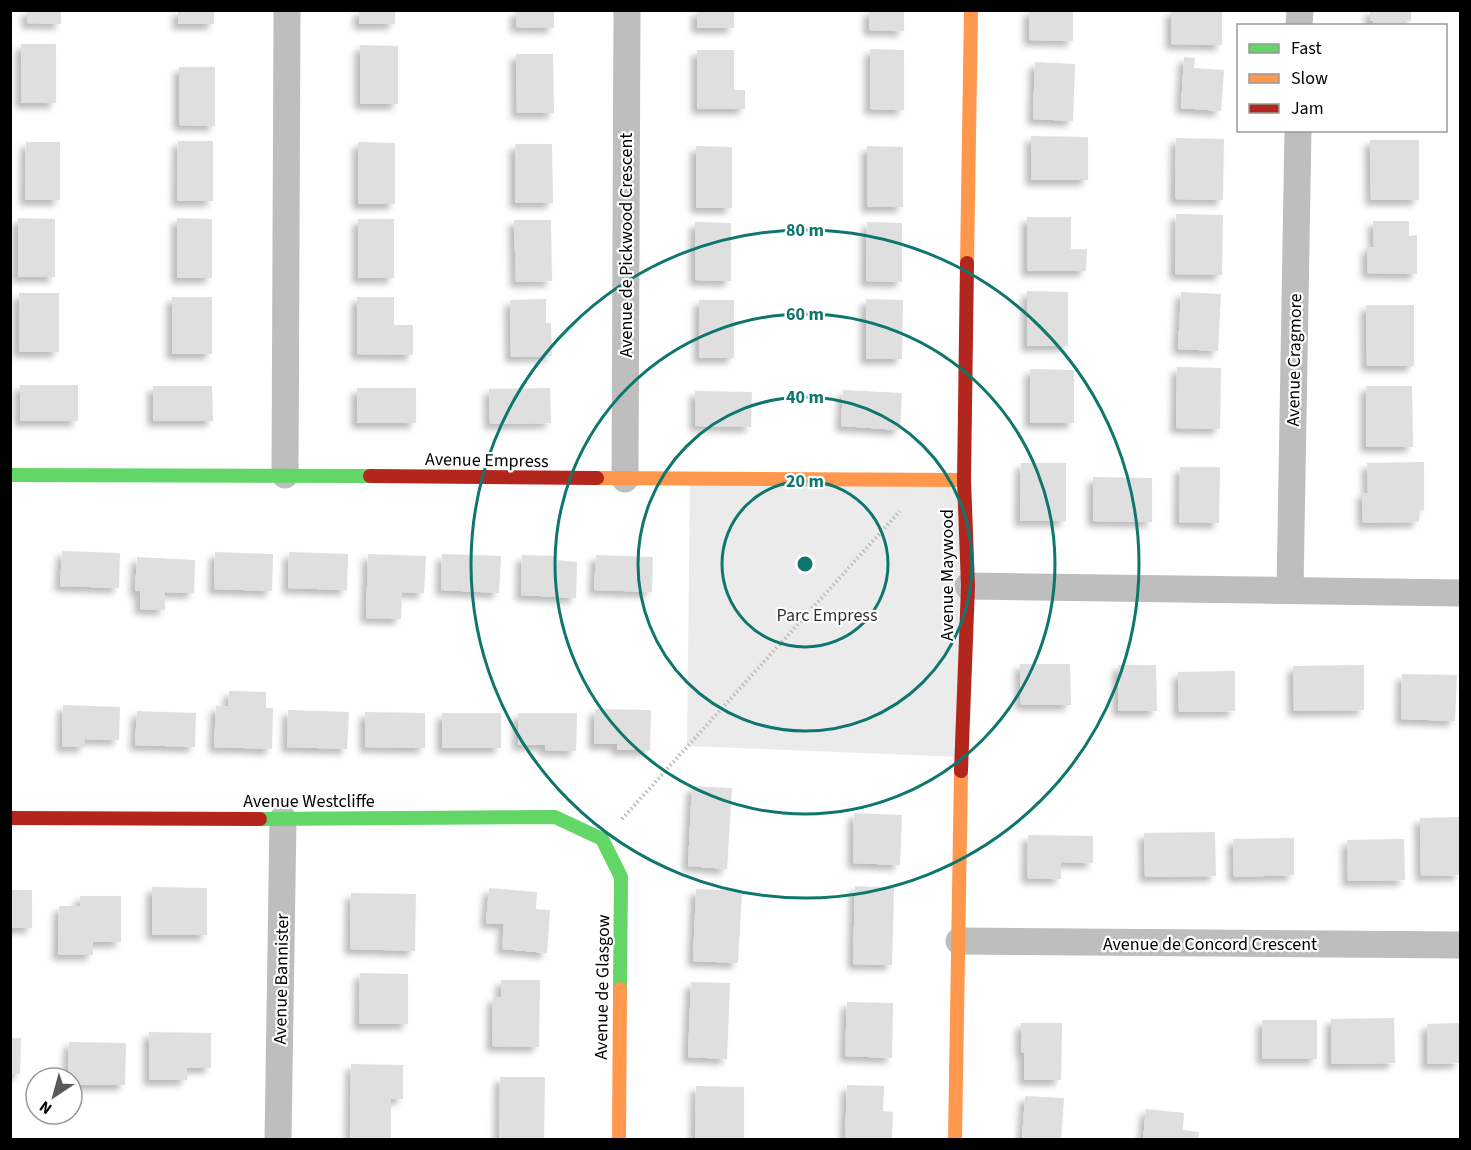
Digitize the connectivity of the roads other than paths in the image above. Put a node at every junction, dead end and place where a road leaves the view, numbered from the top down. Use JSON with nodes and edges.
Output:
{"nodes":[{"id":1,"x":287,"y":10,"type":"edge"},
{"id":2,"x":627,"y":10,"type":"edge"},
{"id":3,"x":971,"y":10,"type":"edge"},
{"id":4,"x":1298,"y":132,"type":"edge"},
{"id":5,"x":10,"y":475,"type":"edge"},
{"id":6,"x":285,"y":475,"type":"junction"},
{"id":7,"x":625,"y":479,"type":"junction"},
{"id":8,"x":964,"y":480,"type":"junction"},
{"id":9,"x":968,"y":586,"type":"junction"},
{"id":10,"x":1290,"y":590,"type":"junction"},
{"id":11,"x":1461,"y":593,"type":"edge"},
{"id":12,"x":10,"y":818,"type":"edge"},
{"id":13,"x":284,"y":819,"type":"junction"},
{"id":14,"x":603,"y":839,"type":"joint"},
{"id":15,"x":959,"y":941,"type":"junction"},
{"id":16,"x":1461,"y":945,"type":"edge"},
{"id":17,"x":278,"y":1140,"type":"edge"},
{"id":18,"x":619,"y":1140,"type":"edge"},
{"id":19,"x":955,"y":1140,"type":"edge"}],
"edges":[{"from":1,"to":6,"type":"street"},
{"from":2,"to":7,"type":"street","name":"Avenue de Pickwood Crescent"},
{"from":3,"to":8,"type":"street","name":"Avenue Maywood"},
{"from":4,"to":10,"type":"street","name":"Avenue Cragmore"},
{"from":5,"to":6,"type":"street","name":"Avenue Empress"},
{"from":6,"to":7,"type":"street","name":"Avenue Empress"},
{"from":7,"to":8,"type":"street","name":"Avenue Empress"},
{"from":8,"to":9,"type":"street","name":"Avenue Maywood"},
{"from":9,"to":10,"type":"street"},
{"from":9,"to":15,"type":"street","name":"Avenue Maywood"},
{"from":10,"to":11,"type":"street"},
{"from":12,"to":13,"type":"street","name":"Avenue Westcliffe"},
{"from":13,"to":14,"type":"street","name":"Avenue Westcliffe"},
{"from":13,"to":17,"type":"street","name":"Avenue Bannister"},
{"from":14,"to":18,"type":"street","name":"Avenue de Glasgow"},
{"from":15,"to":16,"type":"street","name":"Avenue de Concord Crescent"},
{"from":15,"to":19,"type":"street","name":"Avenue Maywood"}]}
